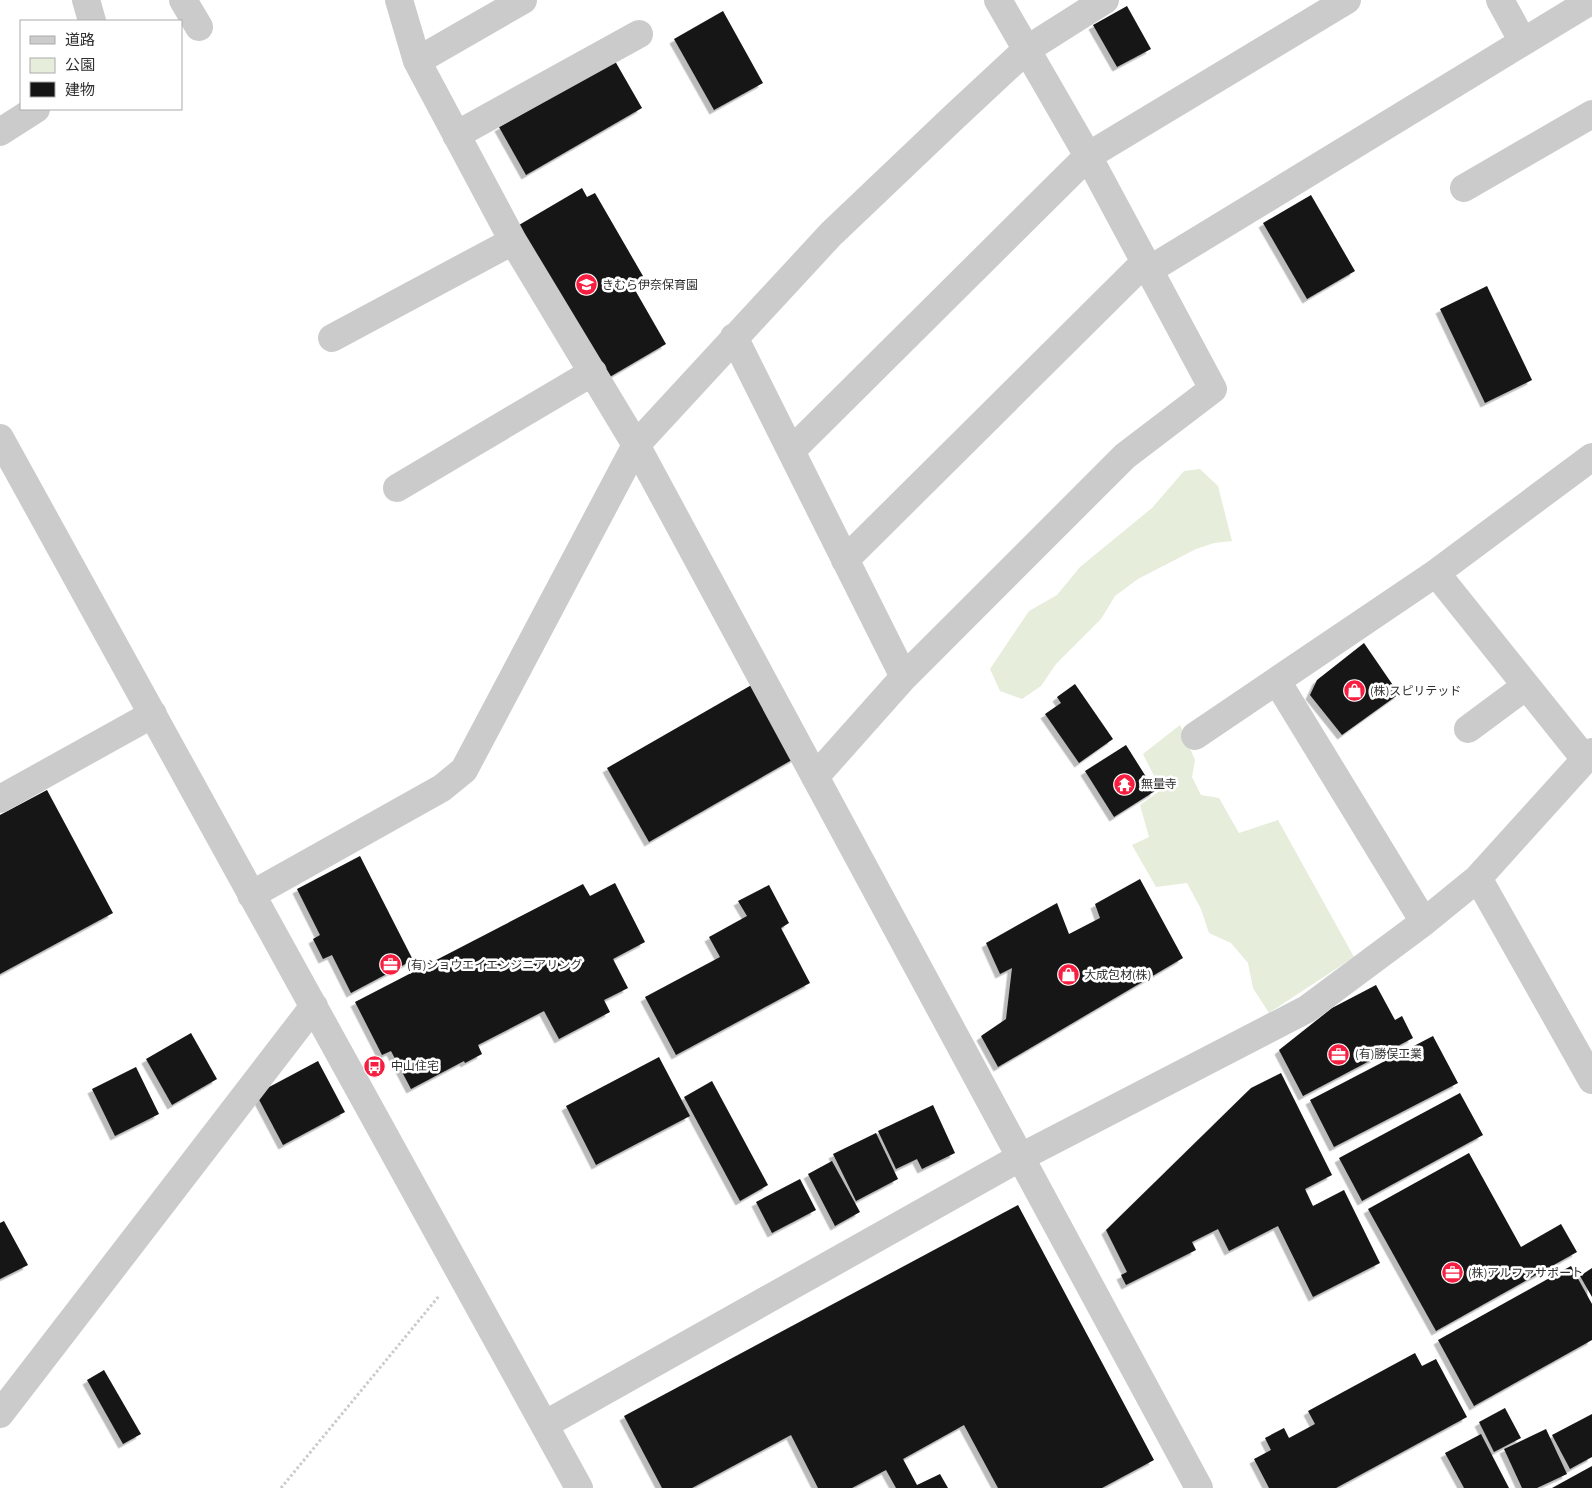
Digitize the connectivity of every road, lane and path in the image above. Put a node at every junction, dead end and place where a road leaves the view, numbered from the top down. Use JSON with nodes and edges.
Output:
{"nodes":[{"id":1,"x":86,"y":0,"type":"edge"},
{"id":2,"x":183,"y":0,"type":"edge"},
{"id":3,"x":399,"y":0,"type":"edge"},
{"id":4,"x":523,"y":0,"type":"edge"},
{"id":5,"x":998,"y":0,"type":"edge"},
{"id":6,"x":1105,"y":0,"type":"edge"},
{"id":7,"x":1347,"y":0,"type":"edge"},
{"id":8,"x":1500,"y":0,"type":"edge"},
{"id":9,"x":1592,"y":0,"type":"edge"},
{"id":10,"x":92,"y":20,"type":"edge"},
{"id":11,"x":199,"y":26,"type":"dead end"},
{"id":12,"x":639,"y":34,"type":"dead end"},
{"id":13,"x":1522,"y":42,"type":"junction"},
{"id":14,"x":1026,"y":50,"type":"junction"},
{"id":15,"x":416,"y":61,"type":"junction"},
{"id":16,"x":34,"y":110,"type":"edge"},
{"id":17,"x":1592,"y":114,"type":"edge"},
{"id":18,"x":0,"y":132,"type":"edge"},
{"id":19,"x":456,"y":135,"type":"junction"},
{"id":20,"x":1088,"y":156,"type":"junction"},
{"id":21,"x":1464,"y":188,"type":"dead end"},
{"id":22,"x":513,"y":241,"type":"junction"},
{"id":23,"x":1147,"y":266,"type":"junction"},
{"id":24,"x":734,"y":337,"type":"junction"},
{"id":25,"x":332,"y":338,"type":"dead end"},
{"id":26,"x":593,"y":372,"type":"junction"},
{"id":27,"x":0,"y":438,"type":"edge"},
{"id":28,"x":636,"y":445,"type":"junction"},
{"id":29,"x":791,"y":451,"type":"junction"},
{"id":30,"x":1592,"y":457,"type":"edge"},
{"id":31,"x":397,"y":488,"type":"dead end"},
{"id":32,"x":845,"y":560,"type":"junction"},
{"id":33,"x":1436,"y":573,"type":"junction"},
{"id":34,"x":904,"y":677,"type":"junction"},
{"id":35,"x":1277,"y":681,"type":"junction"},
{"id":36,"x":1526,"y":686,"type":"junction"},
{"id":37,"x":153,"y":714,"type":"junction"},
{"id":38,"x":1468,"y":729,"type":"dead end"},
{"id":39,"x":1195,"y":736,"type":"dead end"},
{"id":40,"x":1589,"y":756,"type":"edge"},
{"id":41,"x":815,"y":777,"type":"junction"},
{"id":42,"x":0,"y":799,"type":"edge"},
{"id":43,"x":1478,"y":878,"type":"junction"},
{"id":44,"x":251,"y":895,"type":"junction"},
{"id":45,"x":1424,"y":922,"type":"junction"},
{"id":46,"x":314,"y":1006,"type":"junction"},
{"id":47,"x":1592,"y":1080,"type":"edge"},
{"id":48,"x":1021,"y":1157,"type":"junction"},
{"id":49,"x":459,"y":1272,"type":"junction"},
{"id":50,"x":0,"y":1414,"type":"edge"},
{"id":51,"x":544,"y":1425,"type":"junction"},
{"id":52,"x":281,"y":1488,"type":"edge"},
{"id":53,"x":580,"y":1488,"type":"edge"},
{"id":54,"x":1199,"y":1488,"type":"edge"}],
"edges":[{"from":1,"to":10,"type":"street"},
{"from":2,"to":11,"type":"street"},
{"from":3,"to":15,"type":"street"},
{"from":4,"to":15,"type":"street"},
{"from":5,"to":14,"type":"street"},
{"from":6,"to":14,"type":"street"},
{"from":7,"to":20,"type":"street"},
{"from":8,"to":13,"type":"street"},
{"from":9,"to":13,"type":"street"},
{"from":12,"to":19,"type":"street"},
{"from":13,"to":23,"type":"street"},
{"from":14,"to":20,"type":"street"},
{"from":14,"to":24,"type":"street"},
{"from":15,"to":19,"type":"street"},
{"from":16,"to":18,"type":"street"},
{"from":17,"to":21,"type":"street"},
{"from":19,"to":22,"type":"street"},
{"from":20,"to":23,"type":"street"},
{"from":20,"to":29,"type":"street"},
{"from":22,"to":25,"type":"street"},
{"from":22,"to":26,"type":"street"},
{"from":23,"to":32,"type":"street"},
{"from":23,"to":34,"type":"street"},
{"from":24,"to":28,"type":"street"},
{"from":24,"to":29,"type":"street"},
{"from":26,"to":28,"type":"street"},
{"from":26,"to":31,"type":"street"},
{"from":27,"to":37,"type":"street"},
{"from":28,"to":41,"type":"street"},
{"from":28,"to":44,"type":"street"},
{"from":29,"to":32,"type":"street"},
{"from":30,"to":33,"type":"street"},
{"from":32,"to":34,"type":"street"},
{"from":33,"to":35,"type":"street"},
{"from":33,"to":36,"type":"street"},
{"from":34,"to":41,"type":"street"},
{"from":35,"to":39,"type":"street"},
{"from":35,"to":45,"type":"street"},
{"from":36,"to":38,"type":"street"},
{"from":36,"to":40,"type":"street"},
{"from":37,"to":42,"type":"street"},
{"from":37,"to":44,"type":"street"},
{"from":40,"to":43,"type":"street"},
{"from":41,"to":48,"type":"street"},
{"from":43,"to":45,"type":"street"},
{"from":43,"to":47,"type":"street"},
{"from":44,"to":46,"type":"street"},
{"from":45,"to":48,"type":"street"},
{"from":46,"to":49,"type":"street"},
{"from":46,"to":50,"type":"street"},
{"from":48,"to":51,"type":"street"},
{"from":48,"to":54,"type":"street"},
{"from":49,"to":51,"type":"street"},
{"from":49,"to":52,"type":"path"},
{"from":51,"to":53,"type":"street"}]}
